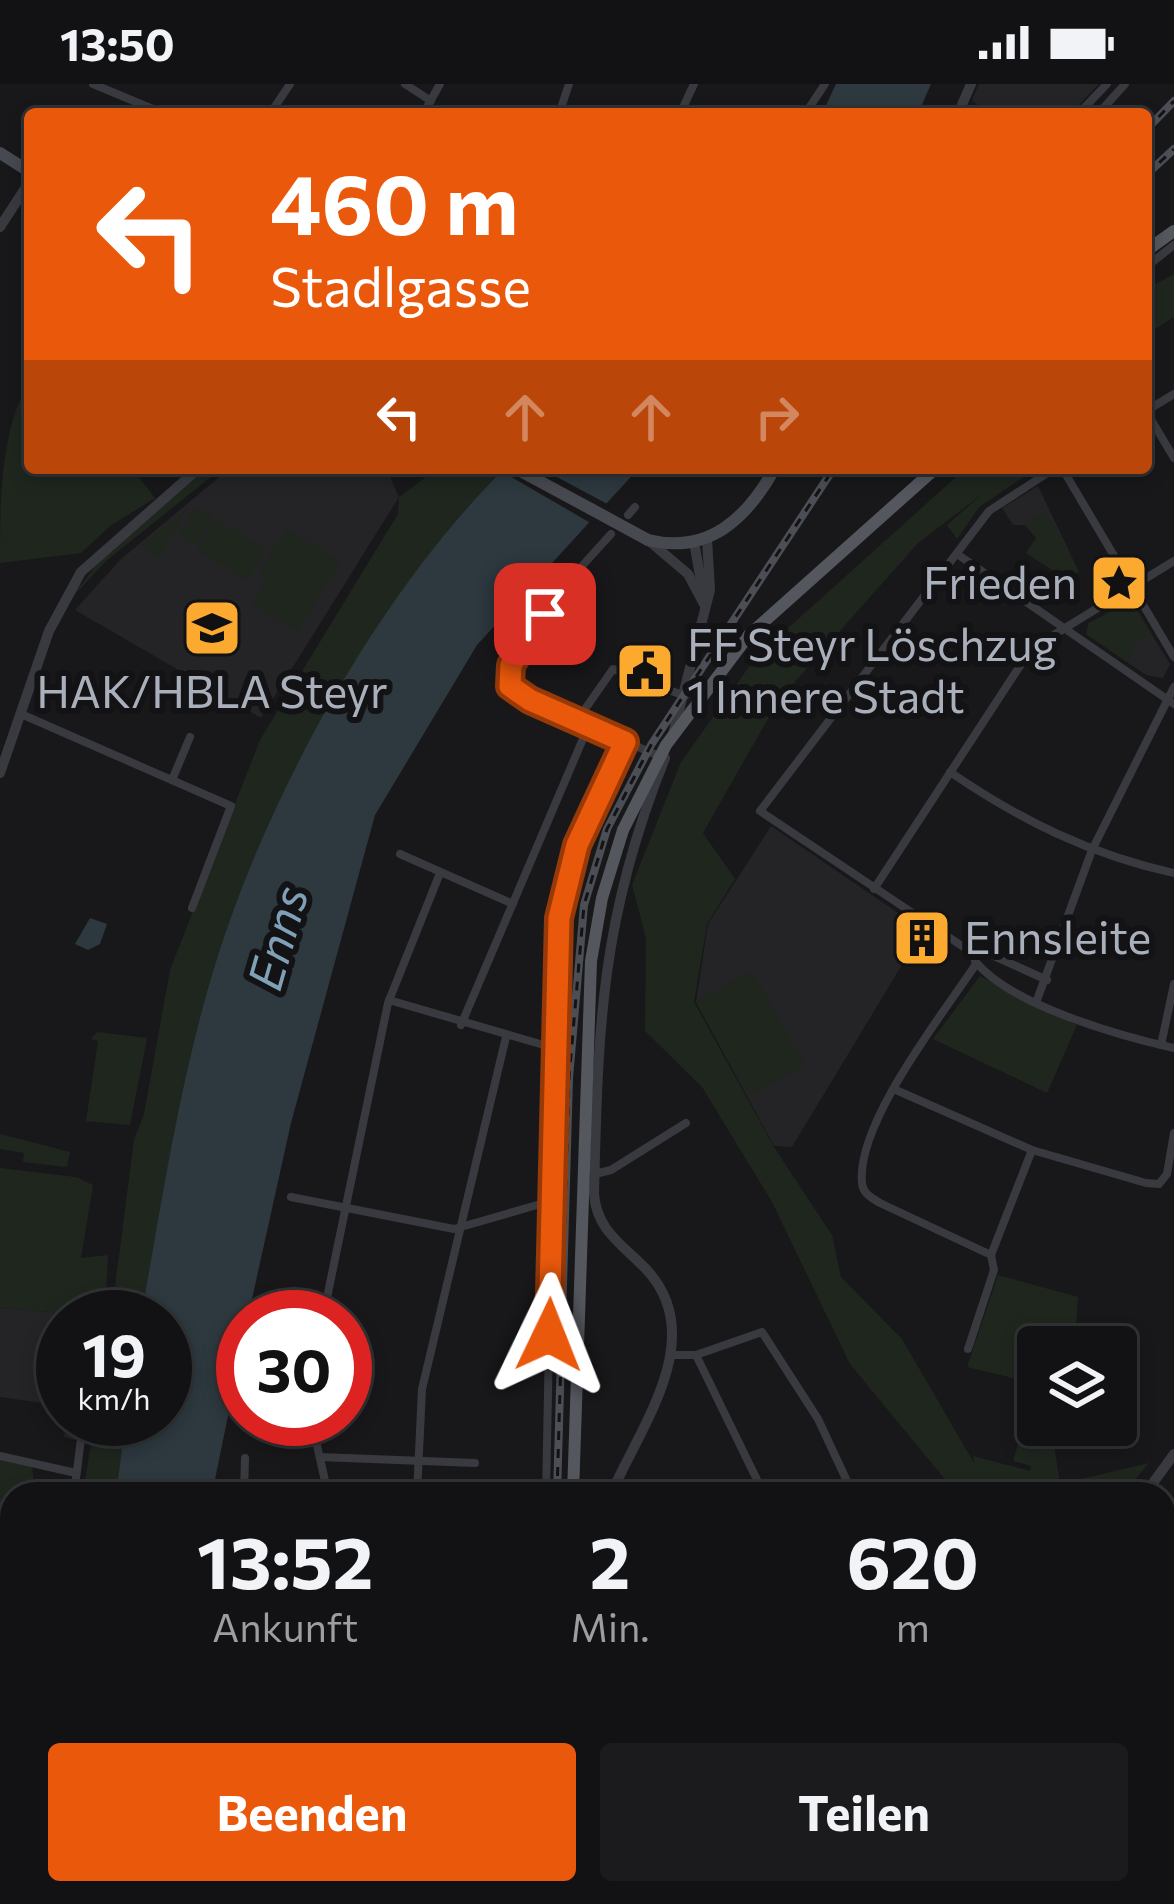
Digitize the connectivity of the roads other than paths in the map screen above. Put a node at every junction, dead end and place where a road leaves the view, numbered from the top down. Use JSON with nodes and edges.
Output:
{"nodes":[{"id":1,"x":94,"y":84,"type":"edge"},
{"id":2,"x":405,"y":84,"type":"edge"},
{"id":3,"x":440,"y":84,"type":"edge"},
{"id":4,"x":1107,"y":84,"type":"edge"},
{"id":5,"x":1125,"y":84,"type":"edge"},
{"id":6,"x":431,"y":101,"type":"junction"},
{"id":7,"x":151,"y":108,"type":"edge"},
{"id":8,"x":427,"y":108,"type":"edge"},
{"id":9,"x":1085,"y":108,"type":"edge"},
{"id":10,"x":1103,"y":108,"type":"edge"},
{"id":11,"x":0,"y":153,"type":"edge"},
{"id":12,"x":24,"y":172,"type":"edge"},
{"id":13,"x":24,"y":187,"type":"edge"},
{"id":14,"x":0,"y":227,"type":"edge"},
{"id":15,"x":1174,"y":231,"type":"edge"},
{"id":16,"x":1152,"y":253,"type":"edge"},
{"id":17,"x":1152,"y":421,"type":"edge"},
{"id":18,"x":1174,"y":458,"type":"edge"},
{"id":19,"x":192,"y":474,"type":"edge"},
{"id":20,"x":525,"y":474,"type":"edge"},
{"id":21,"x":771,"y":474,"type":"edge"},
{"id":22,"x":929,"y":474,"type":"edge"},
{"id":23,"x":1048,"y":474,"type":"edge"},
{"id":24,"x":1062,"y":474,"type":"edge"},
{"id":25,"x":611,"y":534,"type":"dead end"},
{"id":26,"x":648,"y":540,"type":"junction"},
{"id":27,"x":701,"y":541,"type":"junction"},
{"id":28,"x":957,"y":554,"type":"junction"},
{"id":29,"x":1174,"y":561,"type":"edge"},
{"id":30,"x":1132,"y":587,"type":"junction"},
{"id":31,"x":706,"y":609,"type":"junction"},
{"id":32,"x":1064,"y":629,"type":"junction"},
{"id":33,"x":1174,"y":657,"type":"edge"},
{"id":34,"x":1174,"y":687,"type":"edge"},
{"id":35,"x":685,"y":696,"type":"junction"},
{"id":36,"x":1170,"y":701,"type":"edge"},
{"id":37,"x":21,"y":714,"type":"junction"},
{"id":38,"x":576,"y":722,"type":"junction"},
{"id":39,"x":588,"y":727,"type":"junction"},
{"id":40,"x":190,"y":737,"type":"dead end"},
{"id":41,"x":625,"y":742,"type":"junction"},
{"id":42,"x":665,"y":758,"type":"junction"},
{"id":43,"x":950,"y":772,"type":"junction"},
{"id":44,"x":0,"y":773,"type":"edge"},
{"id":45,"x":172,"y":780,"type":"junction"},
{"id":46,"x":1092,"y":850,"type":"junction"},
{"id":47,"x":400,"y":854,"type":"dead end"},
{"id":48,"x":440,"y":873,"type":"junction"},
{"id":49,"x":1174,"y":873,"type":"edge"},
{"id":50,"x":874,"y":889,"type":"junction"},
{"id":51,"x":513,"y":904,"type":"junction"},
{"id":52,"x":191,"y":908,"type":"dead end"},
{"id":53,"x":975,"y":959,"type":"junction"},
{"id":54,"x":1047,"y":980,"type":"junction"},
{"id":55,"x":1174,"y":984,"type":"edge"},
{"id":56,"x":389,"y":1000,"type":"junction"},
{"id":57,"x":1037,"y":1000,"type":"junction"},
{"id":58,"x":461,"y":1025,"type":"junction"},
{"id":59,"x":506,"y":1037,"type":"junction"},
{"id":60,"x":1161,"y":1045,"type":"junction"},
{"id":61,"x":554,"y":1048,"type":"junction"},
{"id":62,"x":1174,"y":1048,"type":"edge"},
{"id":63,"x":896,"y":1089,"type":"junction"},
{"id":64,"x":686,"y":1123,"type":"dead end"},
{"id":65,"x":1174,"y":1133,"type":"edge"},
{"id":66,"x":1033,"y":1150,"type":"junction"},
{"id":67,"x":595,"y":1174,"type":"junction"},
{"id":68,"x":291,"y":1197,"type":"dead end"},
{"id":69,"x":551,"y":1201,"type":"junction"},
{"id":70,"x":344,"y":1208,"type":"junction"},
{"id":71,"x":458,"y":1228,"type":"junction"},
{"id":72,"x":991,"y":1255,"type":"junction"},
{"id":73,"x":328,"y":1290,"type":"edge"},
{"id":74,"x":968,"y":1349,"type":"dead end"},
{"id":75,"x":674,"y":1355,"type":"junction"},
{"id":76,"x":696,"y":1355,"type":"junction"},
{"id":77,"x":81,"y":1446,"type":"edge"},
{"id":78,"x":318,"y":1446,"type":"edge"},
{"id":79,"x":1174,"y":1454,"type":"edge"},
{"id":80,"x":0,"y":1456,"type":"edge"},
{"id":81,"x":320,"y":1456,"type":"junction"},
{"id":82,"x":245,"y":1458,"type":"dead end"},
{"id":83,"x":415,"y":1460,"type":"junction"},
{"id":84,"x":475,"y":1463,"type":"dead end"},
{"id":85,"x":76,"y":1473,"type":"junction"},
{"id":86,"x":75,"y":1482,"type":"edge"},
{"id":87,"x":244,"y":1482,"type":"edge"},
{"id":88,"x":325,"y":1482,"type":"edge"},
{"id":89,"x":416,"y":1482,"type":"edge"},
{"id":90,"x":546,"y":1482,"type":"edge"},
{"id":91,"x":573,"y":1482,"type":"edge"},
{"id":92,"x":616,"y":1482,"type":"edge"},
{"id":93,"x":758,"y":1482,"type":"edge"},
{"id":94,"x":848,"y":1482,"type":"edge"},
{"id":95,"x":1154,"y":1482,"type":"edge"}],
"edges":[{"from":1,"to":7,"type":"street"},
{"from":2,"to":6,"type":"street"},
{"from":3,"to":6,"type":"street"},
{"from":4,"to":9,"type":"street"},
{"from":5,"to":10,"type":"street"},
{"from":6,"to":8,"type":"street"},
{"from":11,"to":12,"type":"main road"},
{"from":13,"to":14,"type":"street"},
{"from":15,"to":16,"type":"main road"},
{"from":17,"to":18,"type":"street"},
{"from":19,"to":37,"type":"street"},
{"from":20,"to":26,"type":"main road","bridge":true},
{"from":21,"to":27,"type":"main road"},
{"from":22,"to":91,"type":"main road","bridge":true},
{"from":23,"to":28,"type":"street"},
{"from":24,"to":30,"type":"street"},
{"from":25,"to":38,"type":"street"},
{"from":26,"to":27,"type":"main road"},
{"from":26,"to":31,"type":"street"},
{"from":27,"to":31,"type":"street"},
{"from":28,"to":32,"type":"street"},
{"from":28,"to":50,"type":"street"},
{"from":29,"to":30,"type":"street"},
{"from":30,"to":32,"type":"street"},
{"from":30,"to":33,"type":"street"},
{"from":31,"to":35,"type":"street"},
{"from":32,"to":36,"type":"street"},
{"from":32,"to":43,"type":"street"},
{"from":34,"to":36,"type":"street"},
{"from":35,"to":38,"type":"street"},
{"from":35,"to":42,"type":"street"},
{"from":36,"to":46,"type":"street"},
{"from":37,"to":44,"type":"street"},
{"from":37,"to":45,"type":"street"},
{"from":38,"to":39,"type":"street"},
{"from":39,"to":41,"type":"street"},
{"from":39,"to":51,"type":"street"},
{"from":40,"to":45,"type":"street"},
{"from":41,"to":42,"type":"street"},
{"from":41,"to":61,"type":"street"},
{"from":42,"to":67,"type":"street"},
{"from":43,"to":46,"type":"street"},
{"from":43,"to":50,"type":"street"},
{"from":45,"to":52,"type":"street"},
{"from":46,"to":49,"type":"street"},
{"from":46,"to":54,"type":"street"},
{"from":47,"to":48,"type":"street"},
{"from":48,"to":51,"type":"street"},
{"from":48,"to":56,"type":"street"},
{"from":50,"to":53,"type":"street"},
{"from":51,"to":58,"type":"street"},
{"from":53,"to":54,"type":"street"},
{"from":53,"to":57,"type":"street"},
{"from":53,"to":63,"type":"street"},
{"from":54,"to":57,"type":"street"},
{"from":55,"to":60,"type":"street"},
{"from":56,"to":58,"type":"street"},
{"from":56,"to":70,"type":"street"},
{"from":57,"to":60,"type":"street"},
{"from":58,"to":59,"type":"street"},
{"from":59,"to":61,"type":"street"},
{"from":59,"to":71,"type":"street"},
{"from":60,"to":62,"type":"street"},
{"from":61,"to":69,"type":"street"},
{"from":63,"to":66,"type":"street"},
{"from":63,"to":72,"type":"street"},
{"from":64,"to":67,"type":"street"},
{"from":65,"to":66,"type":"street"},
{"from":66,"to":72,"type":"street"},
{"from":67,"to":75,"type":"street"},
{"from":68,"to":70,"type":"street"},
{"from":69,"to":71,"type":"street"},
{"from":69,"to":90,"type":"street"},
{"from":70,"to":71,"type":"street"},
{"from":70,"to":73,"type":"street"},
{"from":71,"to":83,"type":"street"},
{"from":72,"to":74,"type":"street"},
{"from":75,"to":76,"type":"street"},
{"from":75,"to":92,"type":"street"},
{"from":76,"to":93,"type":"street"},
{"from":76,"to":94,"type":"street"},
{"from":77,"to":85,"type":"street"},
{"from":78,"to":81,"type":"street"},
{"from":79,"to":95,"type":"street"},
{"from":80,"to":85,"type":"street"},
{"from":81,"to":83,"type":"street"},
{"from":81,"to":88,"type":"street"},
{"from":82,"to":87,"type":"street"},
{"from":83,"to":84,"type":"street"},
{"from":83,"to":89,"type":"street"},
{"from":85,"to":86,"type":"street"}]}
